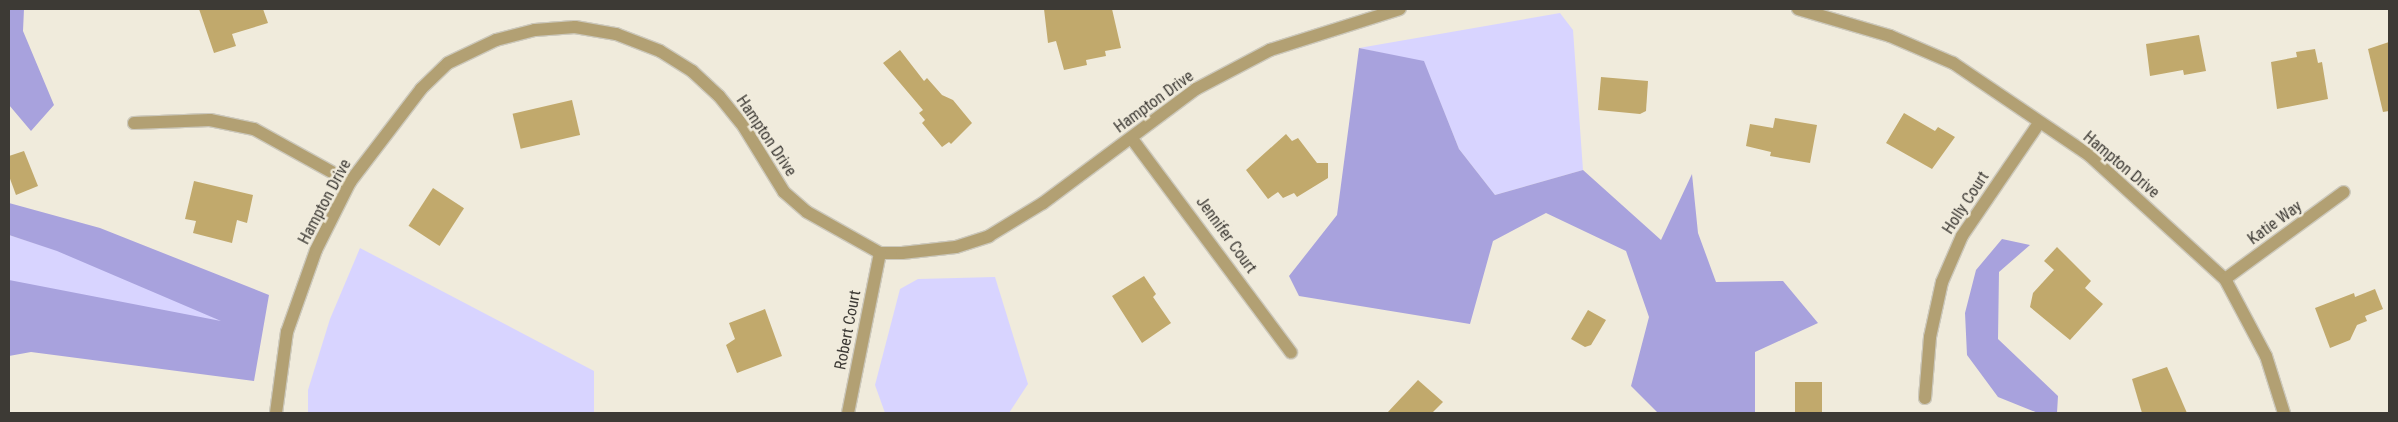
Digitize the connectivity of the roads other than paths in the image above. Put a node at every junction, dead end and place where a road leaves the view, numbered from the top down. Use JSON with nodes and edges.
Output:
{"nodes":[{"id":1,"x":1400,"y":9,"type":"edge"},
{"id":2,"x":1798,"y":9,"type":"edge"},
{"id":3,"x":134,"y":123,"type":"dead end"},
{"id":4,"x":2039,"y":124,"type":"junction"},
{"id":5,"x":1132,"y":138,"type":"junction"},
{"id":6,"x":350,"y":182,"type":"junction"},
{"id":7,"x":2344,"y":192,"type":"dead end"},
{"id":8,"x":880,"y":253,"type":"junction"},
{"id":9,"x":2225,"y":280,"type":"junction"},
{"id":10,"x":1291,"y":352,"type":"dead end"},
{"id":11,"x":1925,"y":398,"type":"dead end"},
{"id":12,"x":276,"y":413,"type":"edge"},
{"id":13,"x":848,"y":413,"type":"edge"},
{"id":14,"x":2284,"y":413,"type":"edge"}],
"edges":[{"from":1,"to":5,"type":"street","name":"Hampton Drive"},
{"from":2,"to":4,"type":"street","name":"Hampton Drive"},
{"from":3,"to":6,"type":"street"},
{"from":4,"to":9,"type":"street","name":"Hampton Drive"},
{"from":4,"to":11,"type":"street","name":"Holly Court"},
{"from":5,"to":8,"type":"street","name":"Hampton Drive"},
{"from":5,"to":10,"type":"street","name":"Jennifer Court"},
{"from":6,"to":8,"type":"street","name":"Hampton Drive"},
{"from":6,"to":12,"type":"street","name":"Hampton Drive"},
{"from":7,"to":9,"type":"street","name":"Katie Way"},
{"from":8,"to":13,"type":"street","name":"Robert Court"},
{"from":9,"to":14,"type":"street","name":"Hampton Drive"}]}
